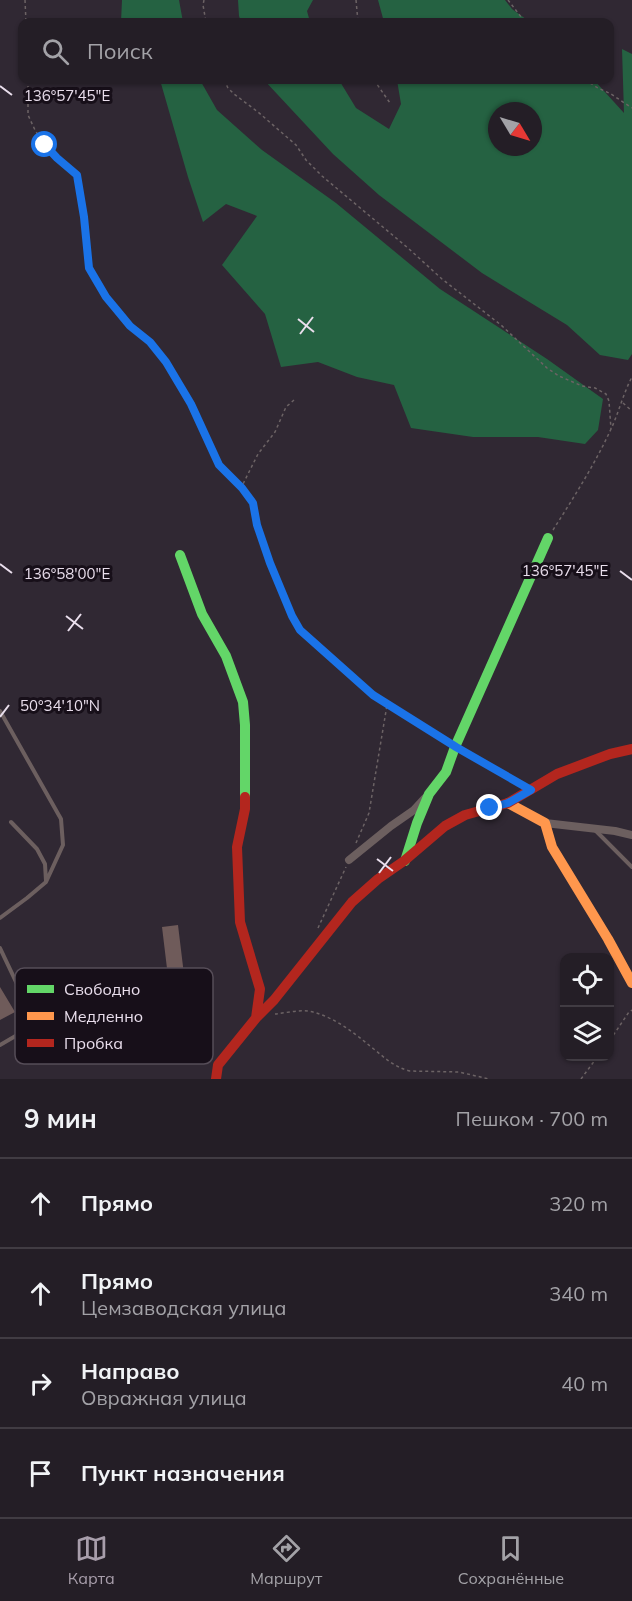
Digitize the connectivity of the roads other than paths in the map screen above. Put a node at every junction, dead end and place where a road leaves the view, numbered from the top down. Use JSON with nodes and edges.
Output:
{"nodes":[{"id":1,"x":548,"y":538,"type":"road end"},
{"id":2,"x":180,"y":555,"type":"dead end"},
{"id":3,"x":0,"y":711,"type":"edge"},
{"id":4,"x":632,"y":749,"type":"edge"},
{"id":5,"x":429,"y":794,"type":"junction"},
{"id":6,"x":508,"y":803,"type":"junction"},
{"id":7,"x":11,"y":822,"type":"dead end"},
{"id":8,"x":545,"y":823,"type":"junction"},
{"id":9,"x":593,"y":828,"type":"junction"},
{"id":10,"x":632,"y":835,"type":"edge"},
{"id":11,"x":350,"y":860,"type":"road end"},
{"id":12,"x":404,"y":861,"type":"junction"},
{"id":13,"x":632,"y":867,"type":"edge"},
{"id":14,"x":46,"y":882,"type":"junction"},
{"id":15,"x":0,"y":918,"type":"edge"},
{"id":16,"x":0,"y":948,"type":"edge"},
{"id":17,"x":15,"y":980,"type":"edge"},
{"id":18,"x":632,"y":983,"type":"edge"},
{"id":19,"x":256,"y":1018,"type":"junction"},
{"id":20,"x":15,"y":1036,"type":"edge"},
{"id":21,"x":0,"y":1045,"type":"edge"},
{"id":22,"x":216,"y":1079,"type":"edge"}],
"edges":[{"from":1,"to":5,"type":"street"},
{"from":2,"to":19,"type":"street"},
{"from":3,"to":14,"type":"lane"},
{"from":4,"to":6,"type":"street"},
{"from":5,"to":11,"type":"street"},
{"from":5,"to":12,"type":"street"},
{"from":6,"to":8,"type":"street"},
{"from":6,"to":12,"type":"street"},
{"from":7,"to":14,"type":"lane"},
{"from":8,"to":9,"type":"street"},
{"from":8,"to":18,"type":"street"},
{"from":9,"to":10,"type":"street"},
{"from":9,"to":13,"type":"lane"},
{"from":12,"to":19,"type":"street"},
{"from":14,"to":15,"type":"lane"},
{"from":16,"to":17,"type":"lane"},
{"from":19,"to":22,"type":"street"},
{"from":20,"to":21,"type":"lane"}]}
